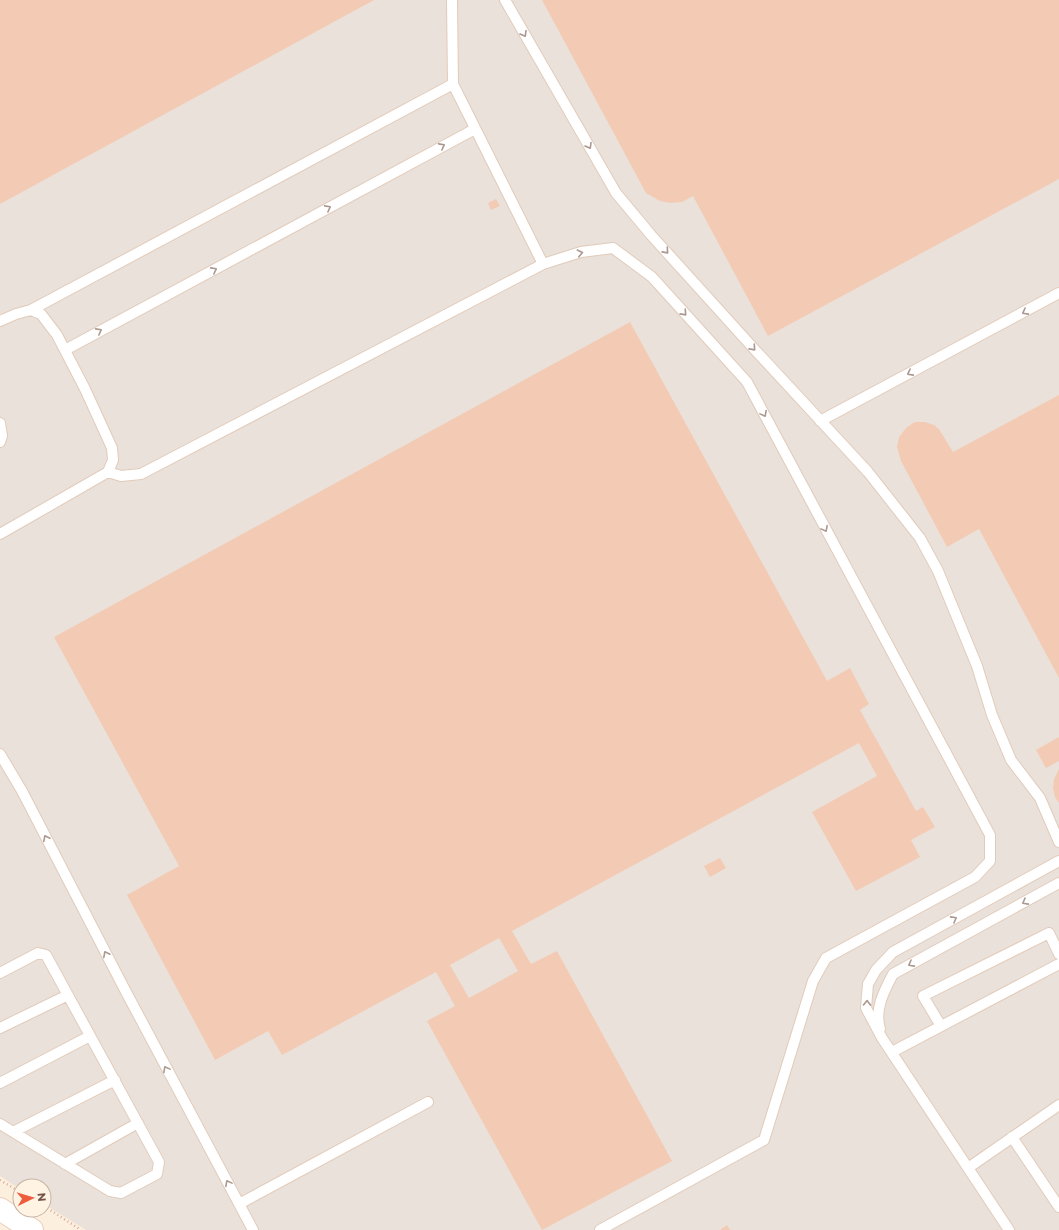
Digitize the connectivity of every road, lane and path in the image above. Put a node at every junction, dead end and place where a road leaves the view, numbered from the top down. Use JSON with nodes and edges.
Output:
{"nodes":[{"id":1,"x":452,"y":0,"type":"edge"},
{"id":2,"x":505,"y":0,"type":"edge"},
{"id":3,"x":453,"y":84,"type":"junction"},
{"id":4,"x":475,"y":129,"type":"junction"},
{"id":5,"x":543,"y":264,"type":"junction"},
{"id":6,"x":1059,"y":293,"type":"edge"},
{"id":7,"x":31,"y":310,"type":"junction"},
{"id":8,"x":0,"y":321,"type":"edge"},
{"id":9,"x":65,"y":350,"type":"junction"},
{"id":10,"x":820,"y":421,"type":"junction"},
{"id":11,"x":0,"y":423,"type":"edge"},
{"id":12,"x":0,"y":442,"type":"edge"},
{"id":13,"x":108,"y":472,"type":"junction"},
{"id":14,"x":0,"y":534,"type":"edge"},
{"id":15,"x":0,"y":754,"type":"edge"},
{"id":16,"x":1059,"y":842,"type":"edge"},
{"id":17,"x":1059,"y":861,"type":"edge"},
{"id":18,"x":1059,"y":883,"type":"edge"},
{"id":19,"x":1059,"y":954,"type":"edge"},
{"id":20,"x":1059,"y":964,"type":"edge"},
{"id":21,"x":0,"y":973,"type":"edge"},
{"id":22,"x":68,"y":995,"type":"junction"},
{"id":23,"x":941,"y":1026,"type":"junction"},
{"id":24,"x":0,"y":1028,"type":"edge"},
{"id":25,"x":90,"y":1036,"type":"junction"},
{"id":26,"x":882,"y":1038,"type":"junction"},
{"id":27,"x":892,"y":1052,"type":"junction"},
{"id":28,"x":115,"y":1080,"type":"junction"},
{"id":29,"x":0,"y":1083,"type":"edge"},
{"id":30,"x":428,"y":1102,"type":"dead end"},
{"id":31,"x":1059,"y":1105,"type":"edge"},
{"id":32,"x":138,"y":1123,"type":"junction"},
{"id":33,"x":0,"y":1124,"type":"edge"},
{"id":34,"x":13,"y":1132,"type":"junction"},
{"id":35,"x":1012,"y":1137,"type":"junction"},
{"id":36,"x":65,"y":1164,"type":"junction"},
{"id":37,"x":968,"y":1168,"type":"junction"},
{"id":38,"x":0,"y":1180,"type":"edge"},
{"id":39,"x":12,"y":1187,"type":"edge"},
{"id":40,"x":239,"y":1204,"type":"junction"},
{"id":41,"x":1059,"y":1207,"type":"edge"},
{"id":42,"x":0,"y":1209,"type":"edge"},
{"id":43,"x":52,"y":1211,"type":"edge"},
{"id":44,"x":32,"y":1230,"type":"edge"},
{"id":45,"x":81,"y":1230,"type":"edge"},
{"id":46,"x":253,"y":1230,"type":"edge"},
{"id":47,"x":600,"y":1230,"type":"edge"},
{"id":48,"x":1009,"y":1230,"type":"edge"}],
"edges":[{"from":1,"to":3,"type":"lane"},
{"from":2,"to":10,"type":"lane","one_way":true},
{"from":3,"to":4,"type":"lane"},
{"from":3,"to":7,"type":"lane"},
{"from":4,"to":5,"type":"lane"},
{"from":9,"to":4,"type":"lane","one_way":true},
{"from":5,"to":13,"type":"lane"},
{"from":5,"to":47,"type":"lane","one_way":true},
{"from":6,"to":10,"type":"lane","one_way":true},
{"from":7,"to":8,"type":"lane"},
{"from":7,"to":9,"type":"lane"},
{"from":9,"to":13,"type":"lane"},
{"from":10,"to":16,"type":"lane"},
{"from":11,"to":12,"type":"lane"},
{"from":13,"to":14,"type":"lane"},
{"from":40,"to":15,"type":"lane","one_way":true},
{"from":26,"to":17,"type":"lane","one_way":true},
{"from":18,"to":26,"type":"lane","one_way":true},
{"from":19,"to":23,"type":"lane"},
{"from":20,"to":23,"type":"lane"},
{"from":21,"to":22,"type":"lane"},
{"from":22,"to":24,"type":"lane"},
{"from":22,"to":25,"type":"lane"},
{"from":23,"to":27,"type":"lane"},
{"from":25,"to":28,"type":"lane"},
{"from":25,"to":29,"type":"lane"},
{"from":26,"to":27,"type":"lane"},
{"from":27,"to":37,"type":"lane"},
{"from":28,"to":32,"type":"lane"},
{"from":28,"to":34,"type":"lane"},
{"from":30,"to":40,"type":"lane"},
{"from":31,"to":35,"type":"lane"},
{"from":32,"to":36,"type":"lane"},
{"from":32,"to":36,"type":"lane"},
{"from":33,"to":34,"type":"lane"},
{"from":34,"to":36,"type":"lane"},
{"from":35,"to":37,"type":"lane"},
{"from":35,"to":41,"type":"lane"},
{"from":37,"to":48,"type":"lane"},
{"from":38,"to":39,"type":"path"},
{"from":40,"to":46,"type":"lane"},
{"from":42,"to":44,"type":"street"},
{"from":43,"to":45,"type":"path"}]}
